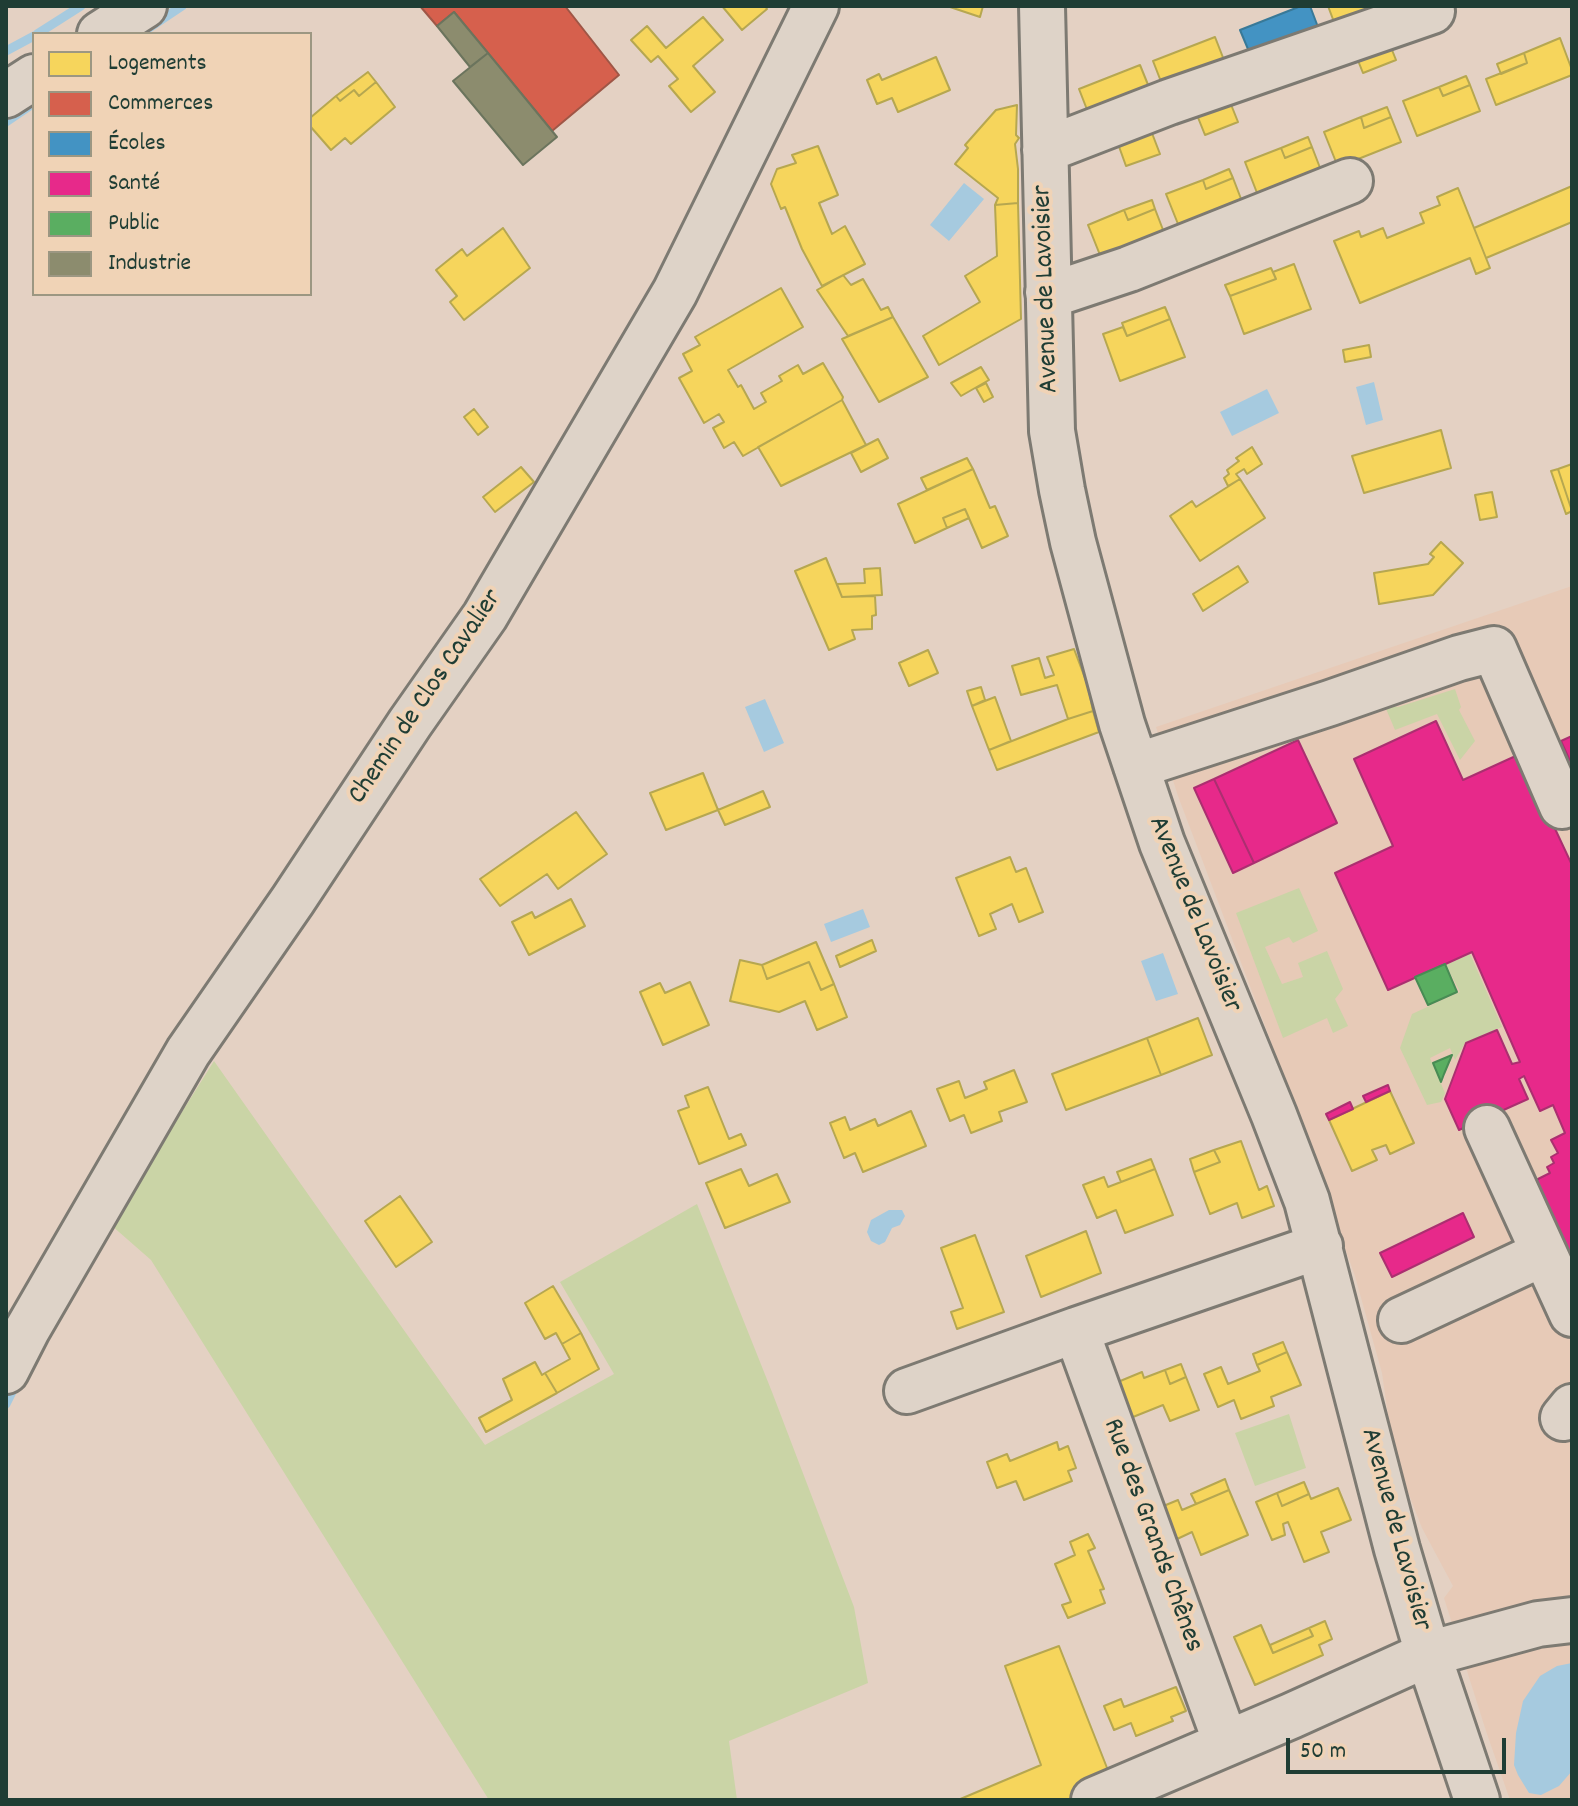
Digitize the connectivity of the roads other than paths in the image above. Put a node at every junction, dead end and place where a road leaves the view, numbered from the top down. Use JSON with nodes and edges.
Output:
{"nodes":[{"id":1,"x":144,"y":6,"type":"edge"},
{"id":2,"x":816,"y":6,"type":"edge"},
{"id":3,"x":1042,"y":6,"type":"edge"},
{"id":4,"x":1429,"y":6,"type":"edge"},
{"id":5,"x":103,"y":32,"type":"edge"},
{"id":6,"x":32,"y":78,"type":"edge"},
{"id":7,"x":6,"y":95,"type":"edge"},
{"id":8,"x":1045,"y":150,"type":"junction"},
{"id":9,"x":1350,"y":181,"type":"dead end"},
{"id":10,"x":1048,"y":292,"type":"junction"},
{"id":11,"x":1136,"y":766,"type":"junction"},
{"id":12,"x":1562,"y":806,"type":"dead end"},
{"id":13,"x":1487,"y":1128,"type":"dead end"},
{"id":14,"x":1320,"y":1246,"type":"junction"},
{"id":15,"x":1544,"y":1253,"type":"junction"},
{"id":16,"x":1572,"y":1314,"type":"edge"},
{"id":17,"x":1401,"y":1320,"type":"dead end"},
{"id":18,"x":1076,"y":1330,"type":"junction"},
{"id":19,"x":6,"y":1371,"type":"edge"},
{"id":20,"x":907,"y":1391,"type":"dead end"},
{"id":21,"x":1572,"y":1620,"type":"edge"},
{"id":22,"x":1428,"y":1654,"type":"junction"},
{"id":23,"x":1226,"y":1743,"type":"junction"},
{"id":24,"x":1094,"y":1800,"type":"edge"},
{"id":25,"x":1477,"y":1800,"type":"edge"}],
"edges":[{"from":1,"to":5,"type":"street"},
{"from":2,"to":19,"type":"street","name":"Chemin de Clos Cavalier"},
{"from":3,"to":8,"type":"street","name":"Avenue de Lavoisier"},
{"from":4,"to":8,"type":"street"},
{"from":6,"to":7,"type":"street"},
{"from":8,"to":10,"type":"street","name":"Avenue de Lavoisier"},
{"from":9,"to":10,"type":"street"},
{"from":10,"to":11,"type":"street","name":"Avenue de Lavoisier"},
{"from":11,"to":12,"type":"street"},
{"from":11,"to":14,"type":"street","name":"Avenue de Lavoisier"},
{"from":13,"to":15,"type":"street"},
{"from":14,"to":18,"type":"street"},
{"from":14,"to":22,"type":"street","name":"Avenue de Lavoisier"},
{"from":15,"to":16,"type":"street"},
{"from":15,"to":17,"type":"street"},
{"from":18,"to":20,"type":"street"},
{"from":18,"to":23,"type":"street","name":"Rue des Grands Chênes"},
{"from":21,"to":22,"type":"street"},
{"from":22,"to":23,"type":"street"},
{"from":22,"to":25,"type":"street","name":"Avenue de Lavoisier"},
{"from":23,"to":24,"type":"street"}]}
